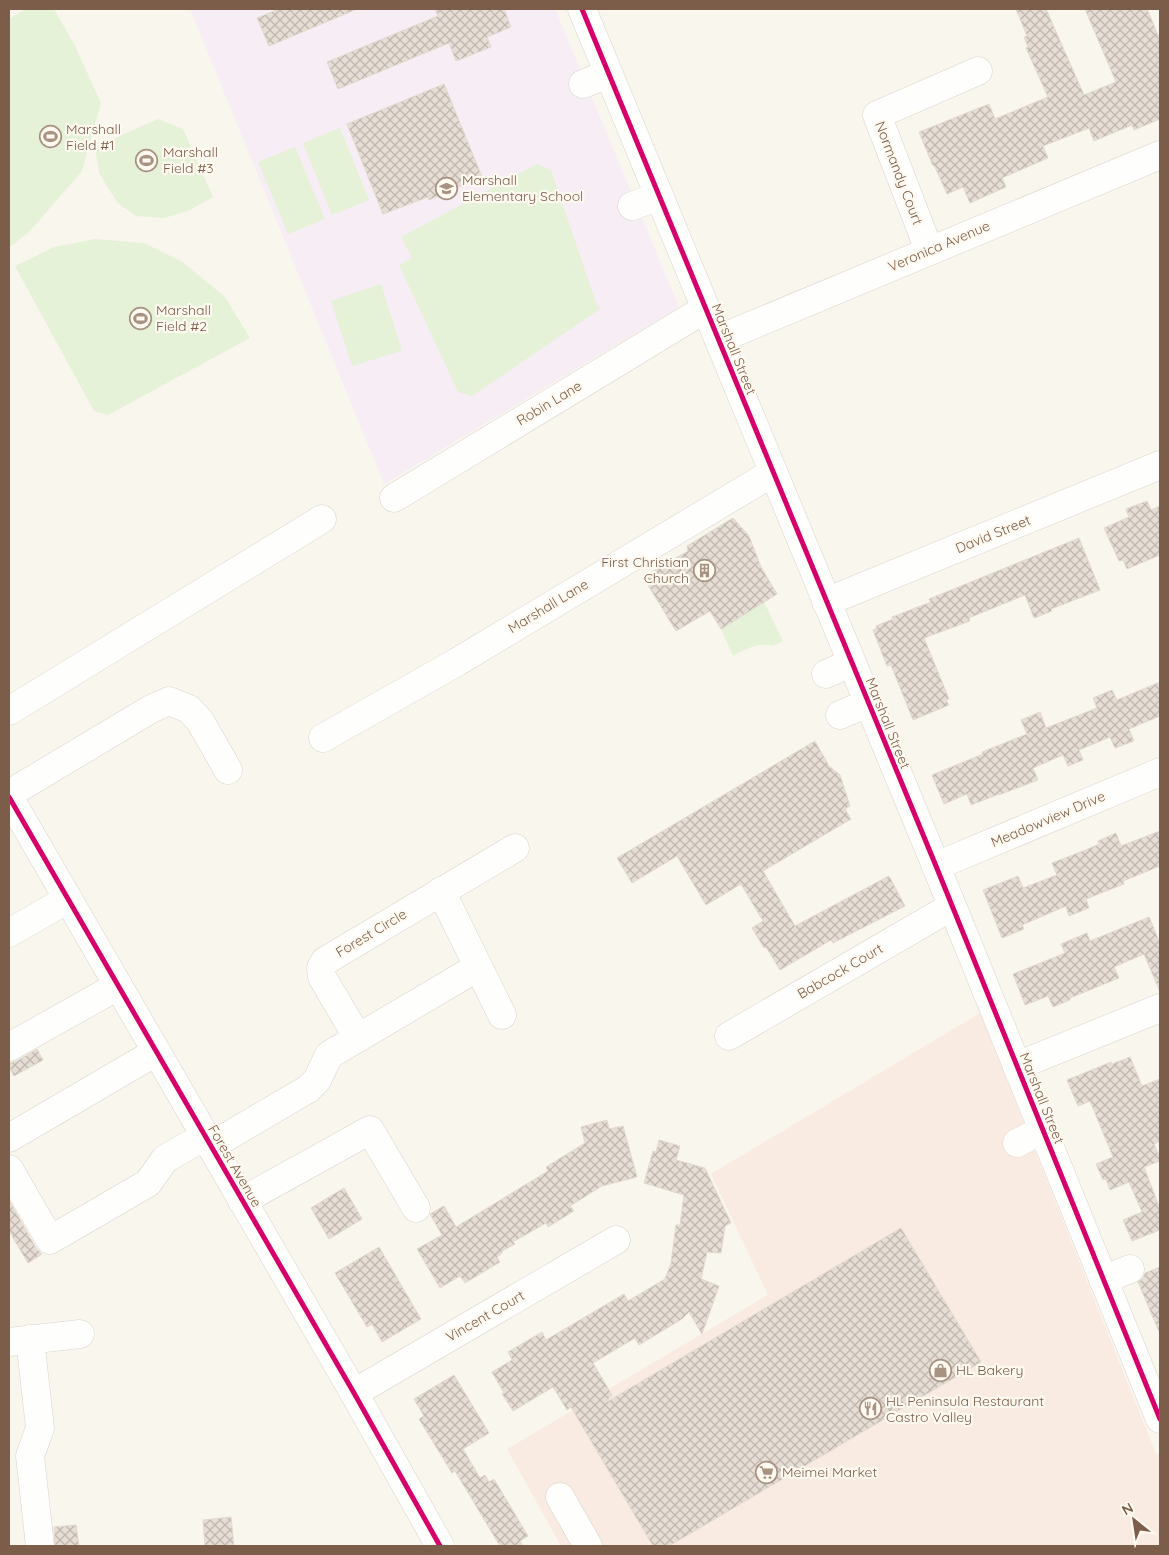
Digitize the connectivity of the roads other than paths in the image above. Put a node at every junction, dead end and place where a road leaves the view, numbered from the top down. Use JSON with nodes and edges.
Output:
{"nodes":[{"id":1,"x":582,"y":9,"type":"edge"},
{"id":2,"x":978,"y":71,"type":"dead end"},
{"id":3,"x":608,"y":74,"type":"junction"},
{"id":4,"x":583,"y":84,"type":"dead end"},
{"id":5,"x":1160,"y":155,"type":"edge"},
{"id":6,"x":659,"y":196,"type":"junction"},
{"id":7,"x":632,"y":206,"type":"dead end"},
{"id":8,"x":929,"y":250,"type":"junction"},
{"id":9,"x":706,"y":309,"type":"junction"},
{"id":10,"x":719,"y":339,"type":"junction"},
{"id":11,"x":1160,"y":465,"type":"edge"},
{"id":12,"x":772,"y":474,"type":"junction"},
{"id":13,"x":394,"y":498,"type":"dead end"},
{"id":14,"x":322,"y":518,"type":"dead end"},
{"id":15,"x":826,"y":602,"type":"junction"},
{"id":16,"x":851,"y":663,"type":"junction"},
{"id":17,"x":826,"y":674,"type":"dead end"},
{"id":18,"x":868,"y":704,"type":"junction"},
{"id":19,"x":9,"y":711,"type":"edge"},
{"id":20,"x":840,"y":715,"type":"dead end"},
{"id":21,"x":322,"y":738,"type":"dead end"},
{"id":22,"x":228,"y":770,"type":"dead end"},
{"id":23,"x":1160,"y":772,"type":"edge"},
{"id":24,"x":9,"y":796,"type":"edge"},
{"id":25,"x":515,"y":848,"type":"dead end"},
{"id":26,"x":936,"y":866,"type":"junction"},
{"id":27,"x":441,"y":891,"type":"junction"},
{"id":28,"x":68,"y":900,"type":"junction"},
{"id":29,"x":951,"y":906,"type":"junction"},
{"id":30,"x":9,"y":933,"type":"edge"},
{"id":31,"x":478,"y":967,"type":"junction"},
{"id":32,"x":118,"y":986,"type":"junction"},
{"id":33,"x":1160,"y":1008,"type":"edge"},
{"id":34,"x":502,"y":1015,"type":"dead end"},
{"id":35,"x":729,"y":1036,"type":"dead end"},
{"id":36,"x":358,"y":1038,"type":"junction"},
{"id":37,"x":9,"y":1047,"type":"edge"},
{"id":38,"x":156,"y":1052,"type":"junction"},
{"id":39,"x":1016,"y":1066,"type":"junction"},
{"id":40,"x":1042,"y":1130,"type":"junction"},
{"id":41,"x":9,"y":1138,"type":"edge"},
{"id":42,"x":208,"y":1141,"type":"junction"},
{"id":43,"x":1017,"y":1143,"type":"dead end"},
{"id":44,"x":9,"y":1169,"type":"edge"},
{"id":45,"x":242,"y":1201,"type":"junction"},
{"id":46,"x":416,"y":1208,"type":"dead end"},
{"id":47,"x":616,"y":1240,"type":"dead end"},
{"id":48,"x":1130,"y":1269,"type":"dead end"},
{"id":49,"x":1103,"y":1280,"type":"junction"},
{"id":50,"x":80,"y":1334,"type":"dead end"},
{"id":51,"x":19,"y":1340,"type":"edge"},
{"id":52,"x":354,"y":1393,"type":"junction"},
{"id":53,"x":1160,"y":1419,"type":"edge"},
{"id":54,"x":560,"y":1497,"type":"dead end"},
{"id":55,"x":40,"y":1546,"type":"edge"},
{"id":56,"x":440,"y":1546,"type":"edge"},
{"id":57,"x":588,"y":1546,"type":"edge"}],
"edges":[{"from":1,"to":3,"type":"street","name":"Marshall Street"},
{"from":2,"to":8,"type":"street","name":"Normandy Court"},
{"from":3,"to":4,"type":"street"},
{"from":3,"to":6,"type":"street","name":"Marshall Street"},
{"from":5,"to":8,"type":"street","name":"Veronica Avenue"},
{"from":6,"to":7,"type":"street"},
{"from":6,"to":9,"type":"street","name":"Marshall Street"},
{"from":8,"to":10,"type":"street","name":"Veronica Avenue"},
{"from":9,"to":10,"type":"street","name":"Marshall Street"},
{"from":9,"to":13,"type":"street","name":"Robin Lane"},
{"from":10,"to":12,"type":"street","name":"Marshall Street"},
{"from":11,"to":15,"type":"street","name":"David Street"},
{"from":12,"to":15,"type":"street","name":"Marshall Street"},
{"from":12,"to":21,"type":"street","name":"Marshall Lane"},
{"from":14,"to":19,"type":"street"},
{"from":15,"to":16,"type":"street","name":"Marshall Street"},
{"from":16,"to":17,"type":"street"},
{"from":16,"to":18,"type":"street","name":"Marshall Street"},
{"from":18,"to":20,"type":"street"},
{"from":18,"to":26,"type":"street","name":"Marshall Street"},
{"from":22,"to":24,"type":"street"},
{"from":23,"to":26,"type":"street","name":"Meadowview Drive"},
{"from":24,"to":28,"type":"street","name":"Forest Avenue"},
{"from":25,"to":27,"type":"street","name":"Forest Circle"},
{"from":26,"to":29,"type":"street","name":"Marshall Street"},
{"from":27,"to":31,"type":"street"},
{"from":27,"to":36,"type":"street","name":"Forest Circle"},
{"from":28,"to":30,"type":"street"},
{"from":28,"to":32,"type":"street","name":"Forest Avenue"},
{"from":29,"to":35,"type":"street","name":"Babcock Court"},
{"from":29,"to":39,"type":"street","name":"Marshall Street"},
{"from":31,"to":34,"type":"street"},
{"from":31,"to":36,"type":"street"},
{"from":32,"to":37,"type":"street"},
{"from":32,"to":38,"type":"street","name":"Forest Avenue"},
{"from":33,"to":39,"type":"street"},
{"from":36,"to":42,"type":"street"},
{"from":38,"to":41,"type":"street"},
{"from":38,"to":42,"type":"street","name":"Forest Avenue"},
{"from":39,"to":40,"type":"street","name":"Marshall Street"},
{"from":40,"to":43,"type":"street"},
{"from":40,"to":49,"type":"street","name":"Marshall Street"},
{"from":42,"to":44,"type":"street"},
{"from":42,"to":45,"type":"street","name":"Forest Avenue"},
{"from":45,"to":46,"type":"street"},
{"from":45,"to":52,"type":"street","name":"Forest Avenue"},
{"from":47,"to":52,"type":"street","name":"Vincent Court"},
{"from":48,"to":49,"type":"street"},
{"from":49,"to":53,"type":"street","name":"Marshall Street"},
{"from":50,"to":51,"type":"street"},
{"from":51,"to":55,"type":"street"},
{"from":52,"to":56,"type":"street","name":"Forest Avenue"},
{"from":54,"to":57,"type":"street"}]}
